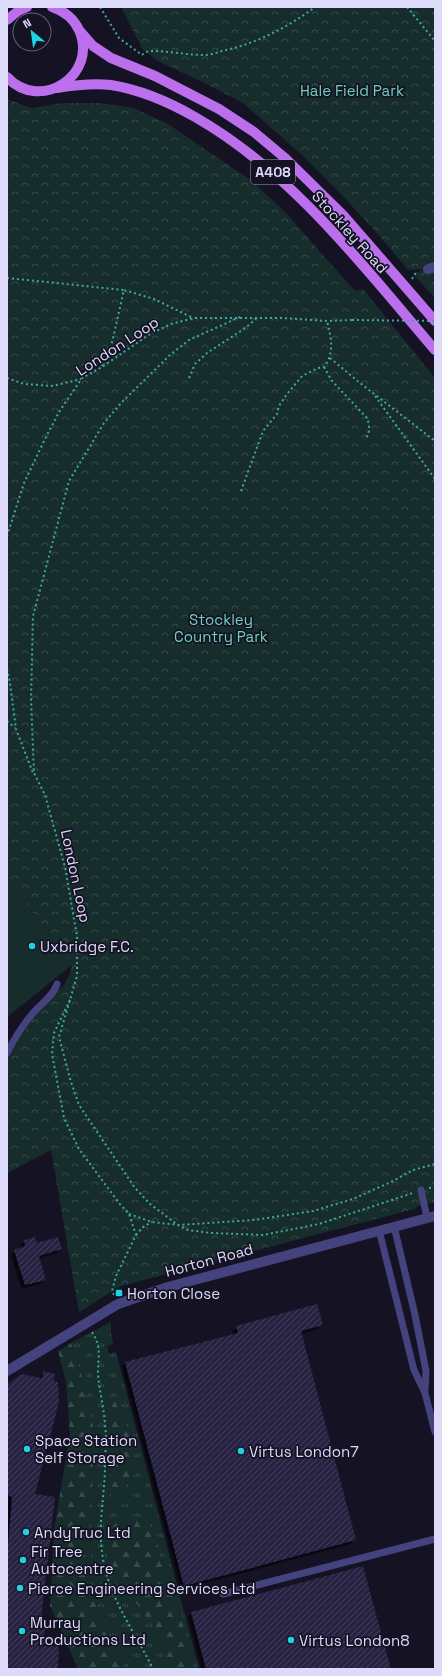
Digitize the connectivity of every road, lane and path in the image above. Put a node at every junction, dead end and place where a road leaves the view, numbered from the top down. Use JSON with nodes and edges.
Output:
{"nodes":[{"id":1,"x":28,"y":7,"type":"edge"},
{"id":2,"x":52,"y":7,"type":"edge"},
{"id":3,"x":100,"y":7,"type":"edge"},
{"id":4,"x":315,"y":7,"type":"edge"},
{"id":5,"x":407,"y":7,"type":"edge"},
{"id":6,"x":7,"y":20,"type":"edge"},
{"id":7,"x":79,"y":30,"type":"junction"},
{"id":8,"x":435,"y":41,"type":"edge"},
{"id":9,"x":7,"y":77,"type":"edge"},
{"id":10,"x":57,"y":88,"type":"junction"},
{"id":11,"x":7,"y":278,"type":"edge"},
{"id":12,"x":124,"y":290,"type":"junction"},
{"id":13,"x":240,"y":317,"type":"junction"},
{"id":14,"x":194,"y":318,"type":"junction"},
{"id":15,"x":257,"y":318,"type":"junction"},
{"id":16,"x":327,"y":321,"type":"junction"},
{"id":17,"x":435,"y":321,"type":"edge"},
{"id":18,"x":435,"y":350,"type":"edge"},
{"id":19,"x":330,"y":358,"type":"junction"},
{"id":20,"x":102,"y":367,"type":"junction"},
{"id":21,"x":324,"y":367,"type":"junction"},
{"id":22,"x":7,"y":378,"type":"edge"},
{"id":23,"x":82,"y":378,"type":"junction"},
{"id":24,"x":190,"y":378,"type":"dead end"},
{"id":25,"x":373,"y":393,"type":"junction"},
{"id":26,"x":365,"y":440,"type":"dead end"},
{"id":27,"x":435,"y":440,"type":"edge"},
{"id":28,"x":435,"y":479,"type":"edge"},
{"id":29,"x":241,"y":491,"type":"dead end"},
{"id":30,"x":7,"y":536,"type":"edge"},
{"id":31,"x":7,"y":669,"type":"edge"},
{"id":32,"x":7,"y":721,"type":"edge"},
{"id":33,"x":16,"y":729,"type":"junction"},
{"id":34,"x":74,"y":920,"type":"junction"},
{"id":35,"x":77,"y":936,"type":"junction"},
{"id":36,"x":57,"y":984,"type":"dead end"},
{"id":37,"x":7,"y":1053,"type":"edge"},
{"id":38,"x":435,"y":1164,"type":"edge"},
{"id":39,"x":435,"y":1187,"type":"edge"},
{"id":40,"x":421,"y":1190,"type":"junction"},
{"id":41,"x":129,"y":1214,"type":"junction"},
{"id":42,"x":431,"y":1217,"type":"edge"},
{"id":43,"x":152,"y":1222,"type":"junction"},
{"id":44,"x":178,"y":1225,"type":"junction"},
{"id":45,"x":394,"y":1226,"type":"junction"},
{"id":46,"x":378,"y":1230,"type":"junction"},
{"id":47,"x":136,"y":1235,"type":"junction"},
{"id":48,"x":114,"y":1296,"type":"dead end"},
{"id":49,"x":86,"y":1323,"type":"junction"},
{"id":50,"x":7,"y":1371,"type":"edge"},
{"id":51,"x":425,"y":1393,"type":"junction"},
{"id":52,"x":435,"y":1432,"type":"edge"},
{"id":53,"x":435,"y":1539,"type":"edge"},
{"id":54,"x":223,"y":1594,"type":"dead end"},
{"id":55,"x":152,"y":1669,"type":"edge"}],
"edges":[{"from":1,"to":6,"type":"main road"},
{"from":2,"to":7,"type":"main road","name":"Stockley Road"},
{"from":3,"to":4,"type":"path"},
{"from":5,"to":8,"type":"path"},
{"from":7,"to":10,"type":"main road"},
{"from":7,"to":17,"type":"main road","name":"Stockley Road","number":"A408"},
{"from":9,"to":10,"type":"main road","name":"Stockley Road"},
{"from":10,"to":18,"type":"main road","name":"Stockley Road","number":"A408"},
{"from":11,"to":12,"type":"path"},
{"from":12,"to":14,"type":"path"},
{"from":12,"to":20,"type":"path"},
{"from":13,"to":14,"type":"path","name":"London Loop"},
{"from":13,"to":15,"type":"path","name":"London Loop"},
{"from":13,"to":34,"type":"path"},
{"from":14,"to":20,"type":"path","name":"London Loop"},
{"from":15,"to":16,"type":"path","name":"London Loop"},
{"from":15,"to":24,"type":"path"},
{"from":16,"to":17,"type":"path","name":"London Loop","bridge":true},
{"from":16,"to":19,"type":"path"},
{"from":19,"to":21,"type":"path"},
{"from":19,"to":25,"type":"path"},
{"from":20,"to":23,"type":"path","name":"London Loop"},
{"from":21,"to":26,"type":"path"},
{"from":21,"to":29,"type":"path"},
{"from":22,"to":23,"type":"path"},
{"from":23,"to":30,"type":"path","name":"London Loop"},
{"from":25,"to":27,"type":"path"},
{"from":25,"to":28,"type":"path"},
{"from":31,"to":33,"type":"path","name":"London Loop"},
{"from":32,"to":33,"type":"path"},
{"from":33,"to":34,"type":"path","name":"London Loop"},
{"from":34,"to":35,"type":"path","name":"London Loop"},
{"from":35,"to":41,"type":"path","name":"London Loop"},
{"from":35,"to":44,"type":"path"},
{"from":36,"to":37,"type":"lane"},
{"from":38,"to":44,"type":"path"},
{"from":39,"to":40,"type":"path"},
{"from":40,"to":42,"type":"lane"},
{"from":40,"to":44,"type":"path"},
{"from":41,"to":43,"type":"path"},
{"from":41,"to":47,"type":"path"},
{"from":42,"to":45,"type":"street","name":"Horton Road"},
{"from":43,"to":44,"type":"path"},
{"from":43,"to":47,"type":"path"},
{"from":45,"to":46,"type":"street","name":"Horton Road"},
{"from":45,"to":51,"type":"lane"},
{"from":46,"to":49,"type":"street","name":"Horton Road"},
{"from":46,"to":51,"type":"lane"},
{"from":47,"to":48,"type":"path"},
{"from":49,"to":50,"type":"street","name":"Horton Road"},
{"from":49,"to":55,"type":"path"},
{"from":51,"to":52,"type":"lane"},
{"from":53,"to":54,"type":"lane"}]}
